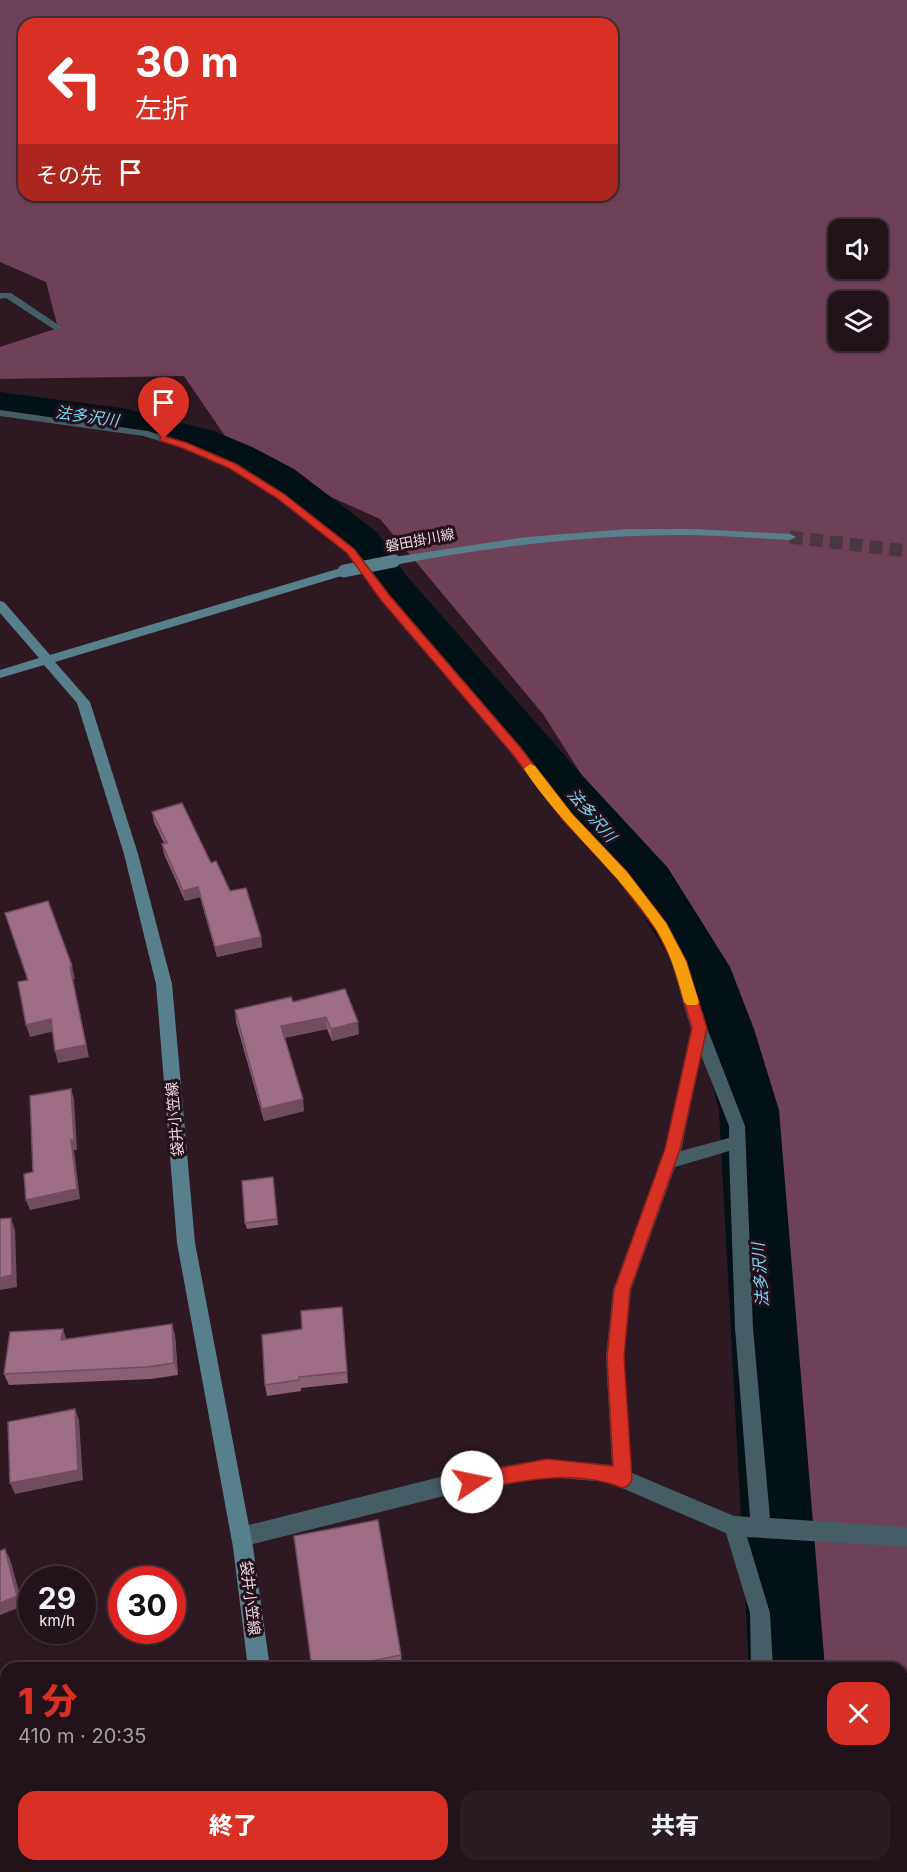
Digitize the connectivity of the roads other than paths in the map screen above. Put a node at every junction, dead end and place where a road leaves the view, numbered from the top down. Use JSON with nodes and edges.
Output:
{"nodes":[{"id":1,"x":0,"y":296,"type":"edge"},
{"id":2,"x":58,"y":328,"type":"dead end"},
{"id":3,"x":0,"y":413,"type":"edge"},
{"id":4,"x":790,"y":537,"type":"tunnel mouth"},
{"id":5,"x":0,"y":605,"type":"edge"},
{"id":6,"x":47,"y":660,"type":"junction"},
{"id":7,"x":0,"y":674,"type":"edge"},
{"id":8,"x":699,"y":1028,"type":"junction"},
{"id":9,"x":738,"y":1142,"type":"junction"},
{"id":10,"x":668,"y":1162,"type":"junction"},
{"id":11,"x":623,"y":1479,"type":"junction"},
{"id":12,"x":734,"y":1526,"type":"junction"},
{"id":13,"x":761,"y":1528,"type":"junction"},
{"id":14,"x":241,"y":1537,"type":"junction"},
{"id":15,"x":907,"y":1537,"type":"edge"},
{"id":16,"x":258,"y":1662,"type":"edge"},
{"id":17,"x":762,"y":1662,"type":"edge"}],
"edges":[{"from":1,"to":2,"type":"street"},
{"from":3,"to":8,"type":"street"},
{"from":4,"to":6,"type":"main road","name":"磐田掛川線","bridge":true},
{"from":5,"to":6,"type":"main road","name":"袋井小笠線"},
{"from":6,"to":7,"type":"main road","name":"磐田掛川線"},
{"from":6,"to":14,"type":"main road","name":"袋井小笠線"},
{"from":8,"to":9,"type":"street"},
{"from":8,"to":10,"type":"street"},
{"from":9,"to":10,"type":"street"},
{"from":9,"to":13,"type":"street"},
{"from":10,"to":11,"type":"street"},
{"from":11,"to":12,"type":"street"},
{"from":11,"to":14,"type":"street"},
{"from":12,"to":13,"type":"street"},
{"from":12,"to":17,"type":"street"},
{"from":13,"to":15,"type":"street"},
{"from":14,"to":16,"type":"main road","name":"袋井小笠線"}]}
